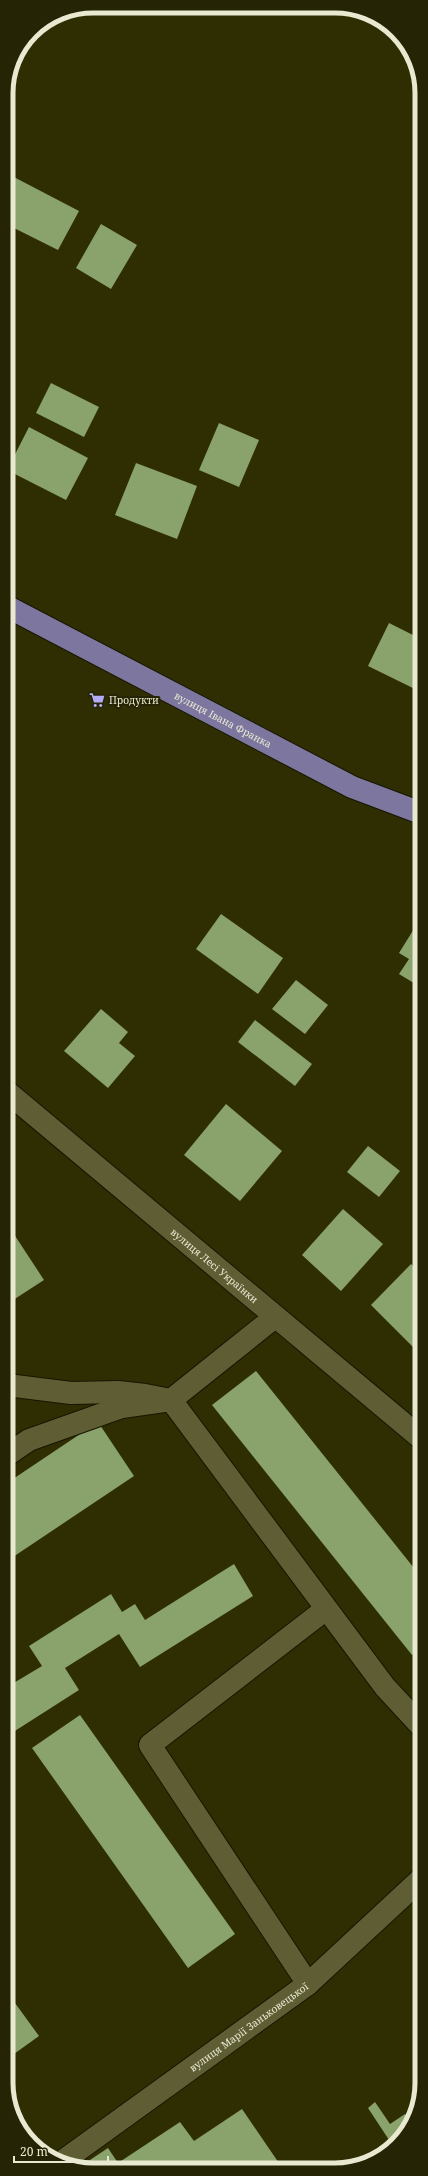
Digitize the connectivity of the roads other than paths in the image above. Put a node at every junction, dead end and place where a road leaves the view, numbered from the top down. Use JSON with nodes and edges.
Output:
{"nodes":[{"id":1,"x":13,"y":610,"type":"edge"},
{"id":2,"x":415,"y":810,"type":"edge"},
{"id":3,"x":13,"y":1098,"type":"edge"},
{"id":4,"x":275,"y":1317,"type":"junction"},
{"id":5,"x":13,"y":1385,"type":"edge"},
{"id":6,"x":171,"y":1400,"type":"junction"},
{"id":7,"x":415,"y":1433,"type":"edge"},
{"id":8,"x":13,"y":1450,"type":"edge"},
{"id":9,"x":326,"y":1609,"type":"junction"},
{"id":10,"x":415,"y":1719,"type":"edge"},
{"id":11,"x":415,"y":1885,"type":"edge"},
{"id":12,"x":308,"y":1984,"type":"junction"},
{"id":13,"x":67,"y":2158,"type":"edge"}],
"edges":[{"from":1,"to":2,"type":"main road","name":"вулиця Івана Франка"},
{"from":3,"to":4,"type":"street","name":"вулиця Лесі Українки"},
{"from":4,"to":6,"type":"street"},
{"from":4,"to":7,"type":"street","name":"вулиця Лесі Українки"},
{"from":5,"to":6,"type":"street"},
{"from":6,"to":8,"type":"street"},
{"from":6,"to":9,"type":"street"},
{"from":9,"to":10,"type":"street"},
{"from":9,"to":12,"type":"street"},
{"from":11,"to":12,"type":"street","name":"вулиця Марії Заньковецької"},
{"from":12,"to":13,"type":"street","name":"вулиця Марії Заньковецької"}]}
